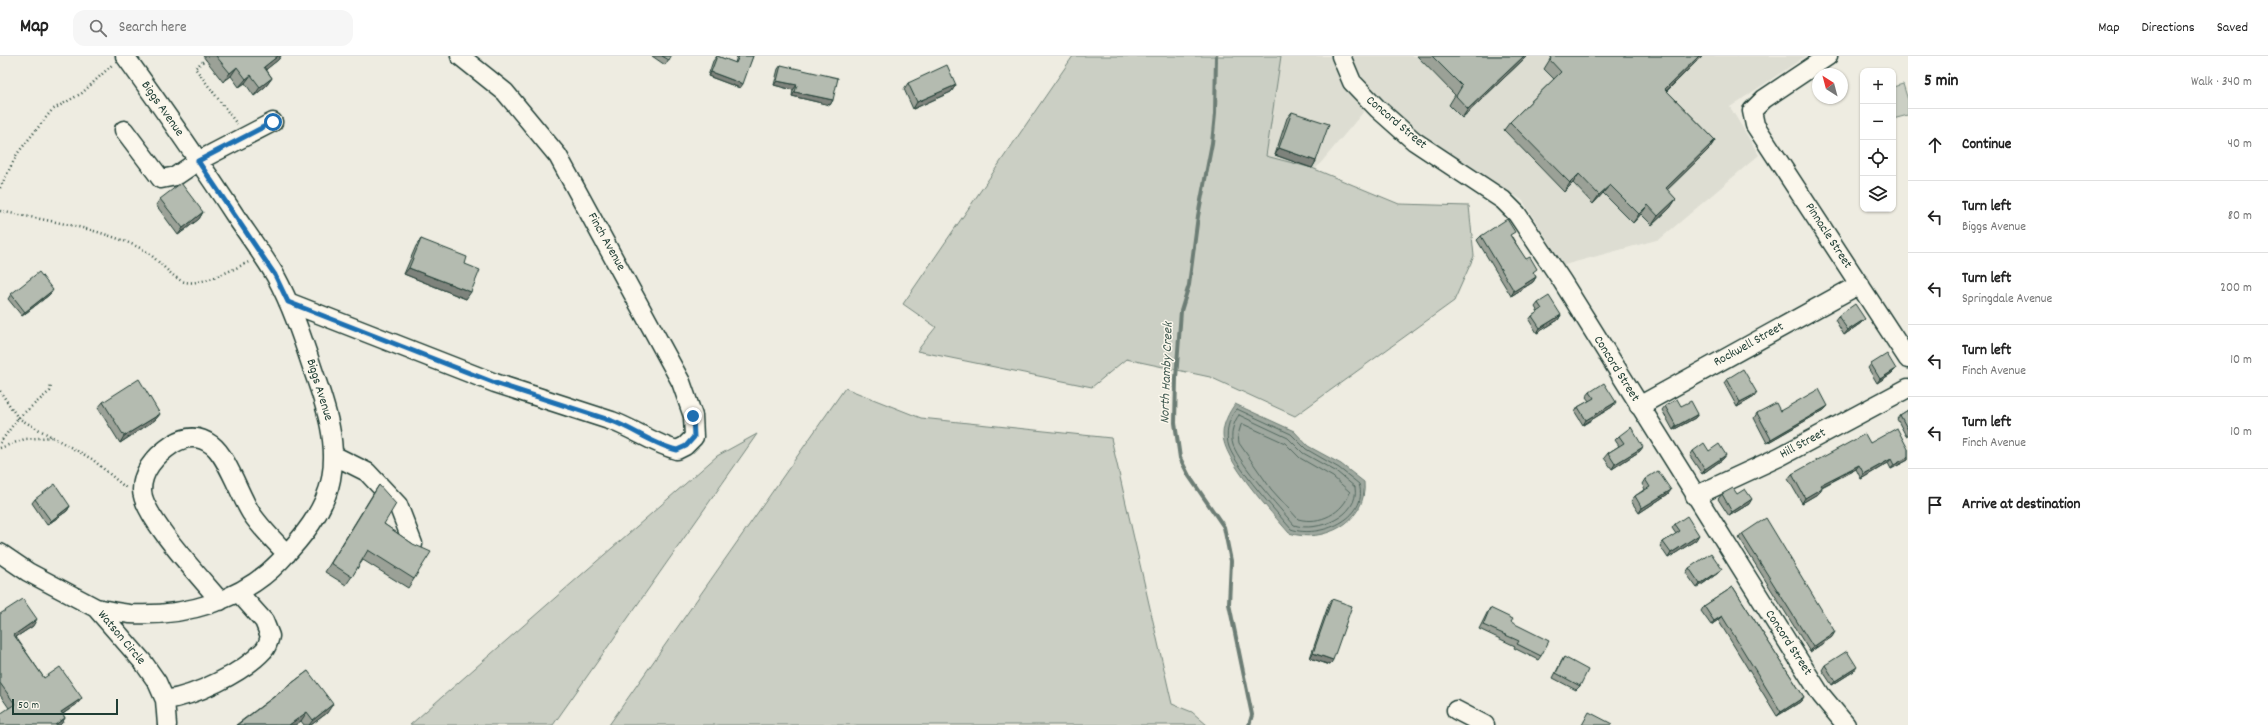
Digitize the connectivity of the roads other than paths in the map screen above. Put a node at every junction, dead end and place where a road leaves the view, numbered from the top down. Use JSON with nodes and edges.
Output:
{"nodes":[{"id":1,"x":460,"y":56,"type":"edge"},
{"id":2,"x":1341,"y":56,"type":"edge"},
{"id":3,"x":1828,"y":56,"type":"edge"},
{"id":4,"x":119,"y":60,"type":"edge"},
{"id":5,"x":273,"y":122,"type":"dead end"},
{"id":6,"x":124,"y":130,"type":"dead end"},
{"id":7,"x":198,"y":161,"type":"junction"},
{"id":8,"x":1860,"y":284,"type":"junction"},
{"id":9,"x":288,"y":302,"type":"junction"},
{"id":10,"x":1908,"y":360,"type":"edge"},
{"id":11,"x":1908,"y":388,"type":"edge"},
{"id":12,"x":1639,"y":406,"type":"junction"},
{"id":13,"x":333,"y":455,"type":"junction"},
{"id":14,"x":1695,"y":496,"type":"junction"},
{"id":15,"x":413,"y":544,"type":"edge"},
{"id":16,"x":0,"y":553,"type":"edge"},
{"id":17,"x":287,"y":554,"type":"junction"},
{"id":18,"x":239,"y":593,"type":"junction"},
{"id":19,"x":220,"y":600,"type":"junction"},
{"id":20,"x":96,"y":608,"type":"junction"},
{"id":21,"x":165,"y":700,"type":"junction"},
{"id":22,"x":1456,"y":710,"type":"dead end"},
{"id":23,"x":1841,"y":724,"type":"edge"},
{"id":24,"x":167,"y":725,"type":"edge"},
{"id":25,"x":1485,"y":725,"type":"edge"}],
"edges":[{"from":1,"to":9,"type":"street","name":"Finch Avenue"},
{"from":2,"to":12,"type":"street","name":"Concord Street"},
{"from":3,"to":8,"type":"street","name":"Pinnacle Street"},
{"from":4,"to":7,"type":"street","name":"Biggs Avenue"},
{"from":5,"to":7,"type":"street"},
{"from":6,"to":7,"type":"street"},
{"from":7,"to":9,"type":"street","name":"Biggs Avenue"},
{"from":8,"to":10,"type":"street","name":"Pinnacle Street"},
{"from":8,"to":12,"type":"street","name":"Rockwell Street"},
{"from":9,"to":13,"type":"street","name":"Biggs Avenue"},
{"from":11,"to":14,"type":"street","name":"Hill Street"},
{"from":12,"to":14,"type":"street","name":"Concord Street"},
{"from":13,"to":15,"type":"street"},
{"from":13,"to":17,"type":"street","name":"Biggs Avenue"},
{"from":14,"to":23,"type":"street","name":"Concord Street"},
{"from":16,"to":20,"type":"street","name":"Watson Circle"},
{"from":17,"to":18,"type":"street","name":"Biggs Avenue"},
{"from":17,"to":19,"type":"street"},
{"from":18,"to":19,"type":"street","name":"Biggs Avenue"},
{"from":18,"to":21,"type":"street"},
{"from":19,"to":20,"type":"street","name":"Biggs Avenue"},
{"from":20,"to":21,"type":"street","name":"Watson Circle"},
{"from":21,"to":24,"type":"street","name":"Watson Circle"},
{"from":22,"to":25,"type":"street"}]}
